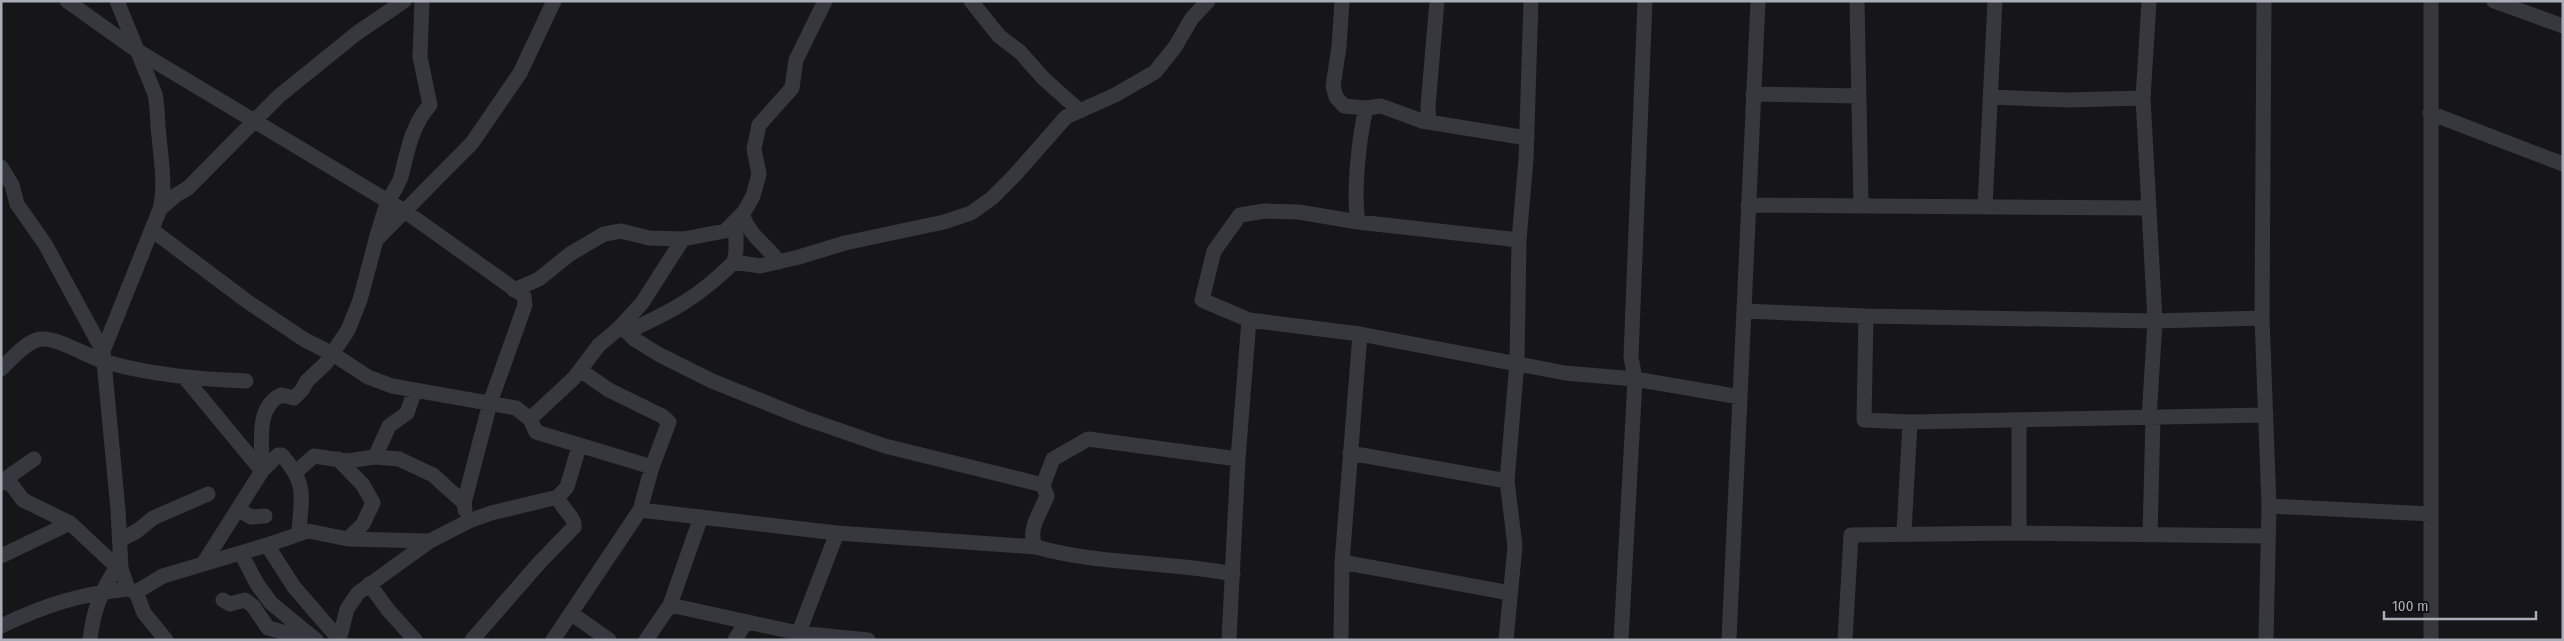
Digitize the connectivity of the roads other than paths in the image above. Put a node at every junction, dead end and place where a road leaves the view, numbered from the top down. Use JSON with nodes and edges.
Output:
{"nodes":[{"id":1,"x":67,"y":1,"type":"edge"},
{"id":2,"x":117,"y":1,"type":"edge"},
{"id":3,"x":404,"y":1,"type":"edge"},
{"id":4,"x":422,"y":1,"type":"edge"},
{"id":5,"x":554,"y":1,"type":"edge"},
{"id":6,"x":825,"y":1,"type":"edge"},
{"id":7,"x":970,"y":1,"type":"edge"},
{"id":8,"x":1208,"y":1,"type":"edge"},
{"id":9,"x":1342,"y":1,"type":"edge"},
{"id":10,"x":1437,"y":1,"type":"edge"},
{"id":11,"x":1531,"y":1,"type":"edge"},
{"id":12,"x":1645,"y":1,"type":"edge"},
{"id":13,"x":1758,"y":1,"type":"edge"},
{"id":14,"x":1857,"y":1,"type":"edge"},
{"id":15,"x":1995,"y":1,"type":"edge"},
{"id":16,"x":2149,"y":1,"type":"edge"},
{"id":17,"x":2264,"y":1,"type":"edge"},
{"id":18,"x":2432,"y":1,"type":"edge"},
{"id":19,"x":2494,"y":1,"type":"edge"},
{"id":20,"x":2563,"y":26,"type":"edge"},
{"id":21,"x":136,"y":50,"type":"junction"},
{"id":22,"x":1753,"y":94,"type":"junction"},
{"id":23,"x":1859,"y":96,"type":"junction"},
{"id":24,"x":1990,"y":96,"type":"junction"},
{"id":25,"x":2144,"y":98,"type":"junction"},
{"id":26,"x":1366,"y":108,"type":"junction"},
{"id":27,"x":1080,"y":111,"type":"junction"},
{"id":28,"x":2430,"y":113,"type":"junction"},
{"id":29,"x":254,"y":120,"type":"junction"},
{"id":30,"x":1429,"y":122,"type":"junction"},
{"id":31,"x":1527,"y":138,"type":"junction"},
{"id":32,"x":2563,"y":164,"type":"edge"},
{"id":33,"x":1,"y":167,"type":"edge"},
{"id":34,"x":388,"y":202,"type":"junction"},
{"id":35,"x":1748,"y":205,"type":"junction"},
{"id":36,"x":1861,"y":205,"type":"junction"},
{"id":37,"x":1985,"y":206,"type":"junction"},
{"id":38,"x":2148,"y":208,"type":"junction"},
{"id":39,"x":160,"y":210,"type":"junction"},
{"id":40,"x":406,"y":212,"type":"junction"},
{"id":41,"x":739,"y":218,"type":"junction"},
{"id":42,"x":1358,"y":222,"type":"junction"},
{"id":43,"x":152,"y":230,"type":"junction"},
{"id":44,"x":683,"y":239,"type":"junction"},
{"id":45,"x":376,"y":240,"type":"junction"},
{"id":46,"x":1519,"y":240,"type":"junction"},
{"id":47,"x":734,"y":262,"type":"junction"},
{"id":48,"x":779,"y":262,"type":"junction"},
{"id":49,"x":514,"y":290,"type":"junction"},
{"id":50,"x":1744,"y":312,"type":"junction"},
{"id":51,"x":1866,"y":316,"type":"junction"},
{"id":52,"x":2262,"y":318,"type":"junction"},
{"id":53,"x":1249,"y":320,"type":"junction"},
{"id":54,"x":2155,"y":321,"type":"junction"},
{"id":55,"x":624,"y":329,"type":"junction"},
{"id":56,"x":1360,"y":334,"type":"junction"},
{"id":57,"x":333,"y":354,"type":"junction"},
{"id":58,"x":104,"y":357,"type":"junction"},
{"id":59,"x":1517,"y":362,"type":"junction"},
{"id":60,"x":1,"y":369,"type":"edge"},
{"id":61,"x":580,"y":370,"type":"junction"},
{"id":62,"x":185,"y":378,"type":"junction"},
{"id":63,"x":1635,"y":379,"type":"junction"},
{"id":64,"x":246,"y":381,"type":"dead end"},
{"id":65,"x":415,"y":390,"type":"junction"},
{"id":66,"x":1740,"y":397,"type":"junction"},
{"id":67,"x":490,"y":403,"type":"junction"},
{"id":68,"x":2266,"y":415,"type":"junction"},
{"id":69,"x":2151,"y":418,"type":"junction"},
{"id":70,"x":530,"y":419,"type":"junction"},
{"id":71,"x":1910,"y":422,"type":"junction"},
{"id":72,"x":2019,"y":422,"type":"junction"},
{"id":73,"x":579,"y":447,"type":"junction"},
{"id":74,"x":1350,"y":453,"type":"junction"},
{"id":75,"x":375,"y":457,"type":"junction"},
{"id":76,"x":34,"y":459,"type":"dead end"},
{"id":77,"x":338,"y":459,"type":"junction"},
{"id":78,"x":1238,"y":459,"type":"junction"},
{"id":79,"x":652,"y":467,"type":"junction"},
{"id":80,"x":262,"y":471,"type":"junction"},
{"id":81,"x":296,"y":472,"type":"junction"},
{"id":82,"x":1507,"y":481,"type":"junction"},
{"id":83,"x":1,"y":482,"type":"edge"},
{"id":84,"x":1043,"y":485,"type":"junction"},
{"id":85,"x":208,"y":494,"type":"dead end"},
{"id":86,"x":558,"y":497,"type":"junction"},
{"id":87,"x":464,"y":503,"type":"junction"},
{"id":88,"x":2269,"y":506,"type":"junction"},
{"id":89,"x":238,"y":509,"type":"junction"},
{"id":90,"x":640,"y":510,"type":"junction"},
{"id":91,"x":2431,"y":514,"type":"junction"},
{"id":92,"x":265,"y":516,"type":"dead end"},
{"id":93,"x":701,"y":517,"type":"junction"},
{"id":94,"x":469,"y":521,"type":"junction"},
{"id":95,"x":70,"y":523,"type":"junction"},
{"id":96,"x":1904,"y":532,"type":"junction"},
{"id":97,"x":299,"y":533,"type":"junction"},
{"id":98,"x":837,"y":533,"type":"junction"},
{"id":99,"x":2019,"y":533,"type":"junction"},
{"id":100,"x":2150,"y":535,"type":"junction"},
{"id":101,"x":2267,"y":536,"type":"junction"},
{"id":102,"x":348,"y":539,"type":"junction"},
{"id":103,"x":120,"y":540,"type":"junction"},
{"id":104,"x":430,"y":541,"type":"junction"},
{"id":105,"x":267,"y":546,"type":"junction"},
{"id":106,"x":1036,"y":547,"type":"junction"},
{"id":107,"x":241,"y":553,"type":"junction"},
{"id":108,"x":1,"y":556,"type":"edge"},
{"id":109,"x":1342,"y":562,"type":"junction"},
{"id":110,"x":203,"y":564,"type":"junction"},
{"id":111,"x":119,"y":568,"type":"junction"},
{"id":112,"x":1233,"y":574,"type":"junction"},
{"id":113,"x":369,"y":584,"type":"junction"},
{"id":114,"x":132,"y":590,"type":"junction"},
{"id":115,"x":101,"y":591,"type":"junction"},
{"id":116,"x":1510,"y":593,"type":"junction"},
{"id":117,"x":223,"y":600,"type":"dead end"},
{"id":118,"x":670,"y":605,"type":"junction"},
{"id":119,"x":572,"y":614,"type":"junction"},
{"id":120,"x":746,"y":622,"type":"junction"},
{"id":121,"x":1,"y":626,"type":"edge"},
{"id":122,"x":161,"y":634,"type":"edge"},
{"id":123,"x":797,"y":637,"type":"edge"},
{"id":124,"x":339,"y":639,"type":"edge"},
{"id":125,"x":90,"y":640,"type":"edge"},
{"id":126,"x":145,"y":640,"type":"edge"},
{"id":127,"x":315,"y":640,"type":"edge"},
{"id":128,"x":415,"y":640,"type":"edge"},
{"id":129,"x":472,"y":640,"type":"edge"},
{"id":130,"x":553,"y":640,"type":"edge"},
{"id":131,"x":609,"y":640,"type":"edge"},
{"id":132,"x":646,"y":640,"type":"edge"},
{"id":133,"x":735,"y":640,"type":"edge"},
{"id":134,"x":868,"y":640,"type":"edge"},
{"id":135,"x":1229,"y":640,"type":"edge"},
{"id":136,"x":1341,"y":640,"type":"edge"},
{"id":137,"x":1506,"y":640,"type":"edge"},
{"id":138,"x":1620,"y":640,"type":"edge"},
{"id":139,"x":1729,"y":640,"type":"edge"},
{"id":140,"x":1845,"y":640,"type":"edge"},
{"id":141,"x":2266,"y":640,"type":"edge"},
{"id":142,"x":2432,"y":640,"type":"edge"}],
"edges":[{"from":1,"to":21,"type":"street"},
{"from":2,"to":21,"type":"street"},
{"from":3,"to":29,"type":"street"},
{"from":4,"to":34,"type":"street"},
{"from":5,"to":40,"type":"street"},
{"from":6,"to":41,"type":"street"},
{"from":7,"to":27,"type":"street"},
{"from":8,"to":27,"type":"street"},
{"from":9,"to":26,"type":"street"},
{"from":10,"to":30,"type":"street"},
{"from":11,"to":31,"type":"street"},
{"from":12,"to":63,"type":"street"},
{"from":13,"to":22,"type":"street"},
{"from":14,"to":23,"type":"street"},
{"from":15,"to":24,"type":"street"},
{"from":16,"to":25,"type":"street"},
{"from":17,"to":52,"type":"street"},
{"from":18,"to":28,"type":"street"},
{"from":19,"to":20,"type":"street"},
{"from":21,"to":29,"type":"street"},
{"from":21,"to":39,"type":"street"},
{"from":22,"to":23,"type":"street"},
{"from":22,"to":35,"type":"street"},
{"from":23,"to":36,"type":"street"},
{"from":24,"to":25,"type":"street"},
{"from":24,"to":37,"type":"street"},
{"from":25,"to":38,"type":"street"},
{"from":26,"to":30,"type":"street"},
{"from":26,"to":42,"type":"street"},
{"from":27,"to":48,"type":"street"},
{"from":28,"to":32,"type":"street"},
{"from":28,"to":91,"type":"street"},
{"from":29,"to":34,"type":"street"},
{"from":29,"to":39,"type":"street"},
{"from":30,"to":31,"type":"street"},
{"from":31,"to":46,"type":"street"},
{"from":33,"to":58,"type":"street"},
{"from":34,"to":40,"type":"street"},
{"from":34,"to":45,"type":"street"},
{"from":35,"to":36,"type":"street"},
{"from":35,"to":50,"type":"street"},
{"from":36,"to":37,"type":"street"},
{"from":37,"to":38,"type":"street"},
{"from":38,"to":54,"type":"street"},
{"from":39,"to":43,"type":"street"},
{"from":40,"to":45,"type":"street"},
{"from":40,"to":49,"type":"street"},
{"from":41,"to":44,"type":"street"},
{"from":41,"to":47,"type":"street"},
{"from":41,"to":48,"type":"street"},
{"from":42,"to":46,"type":"street"},
{"from":42,"to":53,"type":"street"},
{"from":43,"to":57,"type":"street"},
{"from":43,"to":58,"type":"street"},
{"from":44,"to":49,"type":"street"},
{"from":44,"to":55,"type":"street"},
{"from":45,"to":57,"type":"street"},
{"from":46,"to":59,"type":"street"},
{"from":47,"to":48,"type":"street"},
{"from":47,"to":55,"type":"street"},
{"from":49,"to":67,"type":"street"},
{"from":50,"to":51,"type":"street"},
{"from":50,"to":66,"type":"street"},
{"from":51,"to":54,"type":"street"},
{"from":51,"to":71,"type":"street"},
{"from":52,"to":54,"type":"street"},
{"from":52,"to":68,"type":"street"},
{"from":53,"to":56,"type":"street"},
{"from":53,"to":78,"type":"street"},
{"from":54,"to":69,"type":"street"},
{"from":55,"to":61,"type":"street"},
{"from":55,"to":84,"type":"street"},
{"from":56,"to":59,"type":"street"},
{"from":56,"to":74,"type":"street"},
{"from":57,"to":65,"type":"street"},
{"from":57,"to":80,"type":"street"},
{"from":58,"to":60,"type":"street"},
{"from":58,"to":62,"type":"street"},
{"from":58,"to":103,"type":"street"},
{"from":59,"to":63,"type":"street"},
{"from":59,"to":82,"type":"street"},
{"from":61,"to":70,"type":"street"},
{"from":61,"to":79,"type":"street"},
{"from":62,"to":64,"type":"street"},
{"from":62,"to":80,"type":"street"},
{"from":63,"to":66,"type":"street"},
{"from":63,"to":138,"type":"street"},
{"from":65,"to":67,"type":"street"},
{"from":65,"to":75,"type":"street"},
{"from":66,"to":139,"type":"street"},
{"from":67,"to":70,"type":"street"},
{"from":67,"to":87,"type":"street"},
{"from":68,"to":69,"type":"street"},
{"from":68,"to":88,"type":"street"},
{"from":69,"to":72,"type":"street"},
{"from":69,"to":100,"type":"street"},
{"from":70,"to":73,"type":"street"},
{"from":71,"to":72,"type":"street"},
{"from":71,"to":96,"type":"street"},
{"from":72,"to":99,"type":"street"},
{"from":73,"to":79,"type":"street"},
{"from":73,"to":86,"type":"street"},
{"from":74,"to":82,"type":"street"},
{"from":74,"to":109,"type":"street"},
{"from":75,"to":77,"type":"street"},
{"from":75,"to":87,"type":"street"},
{"from":76,"to":83,"type":"street"},
{"from":77,"to":81,"type":"street"},
{"from":77,"to":102,"type":"street"},
{"from":78,"to":84,"type":"street"},
{"from":78,"to":112,"type":"street"},
{"from":79,"to":90,"type":"street"},
{"from":80,"to":81,"type":"street"},
{"from":80,"to":89,"type":"street"},
{"from":81,"to":97,"type":"street"},
{"from":82,"to":116,"type":"street"},
{"from":83,"to":95,"type":"street"},
{"from":84,"to":106,"type":"street"},
{"from":85,"to":103,"type":"street"},
{"from":86,"to":94,"type":"street"},
{"from":86,"to":129,"type":"street"},
{"from":87,"to":94,"type":"street"},
{"from":88,"to":91,"type":"street"},
{"from":88,"to":101,"type":"street"},
{"from":89,"to":92,"type":"street"},
{"from":89,"to":110,"type":"street"},
{"from":90,"to":93,"type":"street"},
{"from":90,"to":119,"type":"street"},
{"from":91,"to":142,"type":"street"},
{"from":93,"to":98,"type":"street"},
{"from":93,"to":118,"type":"street"},
{"from":94,"to":104,"type":"street"},
{"from":95,"to":108,"type":"street"},
{"from":95,"to":111,"type":"street"},
{"from":96,"to":99,"type":"street"},
{"from":96,"to":140,"type":"street"},
{"from":97,"to":102,"type":"street"},
{"from":97,"to":105,"type":"street"},
{"from":98,"to":106,"type":"street"},
{"from":98,"to":123,"type":"street"},
{"from":99,"to":100,"type":"street"},
{"from":100,"to":101,"type":"street"},
{"from":101,"to":141,"type":"street"},
{"from":102,"to":104,"type":"street"},
{"from":103,"to":111,"type":"street"},
{"from":104,"to":113,"type":"street"},
{"from":105,"to":107,"type":"street"},
{"from":105,"to":124,"type":"street"},
{"from":106,"to":112,"type":"street"},
{"from":107,"to":110,"type":"street"},
{"from":107,"to":127,"type":"street"},
{"from":109,"to":116,"type":"street"},
{"from":109,"to":136,"type":"street"},
{"from":110,"to":114,"type":"street"},
{"from":111,"to":114,"type":"street"},
{"from":111,"to":115,"type":"street"},
{"from":112,"to":135,"type":"street"},
{"from":113,"to":124,"type":"street"},
{"from":113,"to":128,"type":"street"},
{"from":114,"to":115,"type":"street"},
{"from":114,"to":122,"type":"street"},
{"from":115,"to":121,"type":"street"},
{"from":115,"to":125,"type":"street"},
{"from":116,"to":137,"type":"street"},
{"from":117,"to":127,"type":"street"},
{"from":118,"to":120,"type":"street"},
{"from":118,"to":132,"type":"street"},
{"from":119,"to":130,"type":"street"},
{"from":119,"to":131,"type":"street"},
{"from":120,"to":123,"type":"street"},
{"from":120,"to":133,"type":"street"},
{"from":122,"to":126,"type":"street"},
{"from":123,"to":134,"type":"street"}]}
